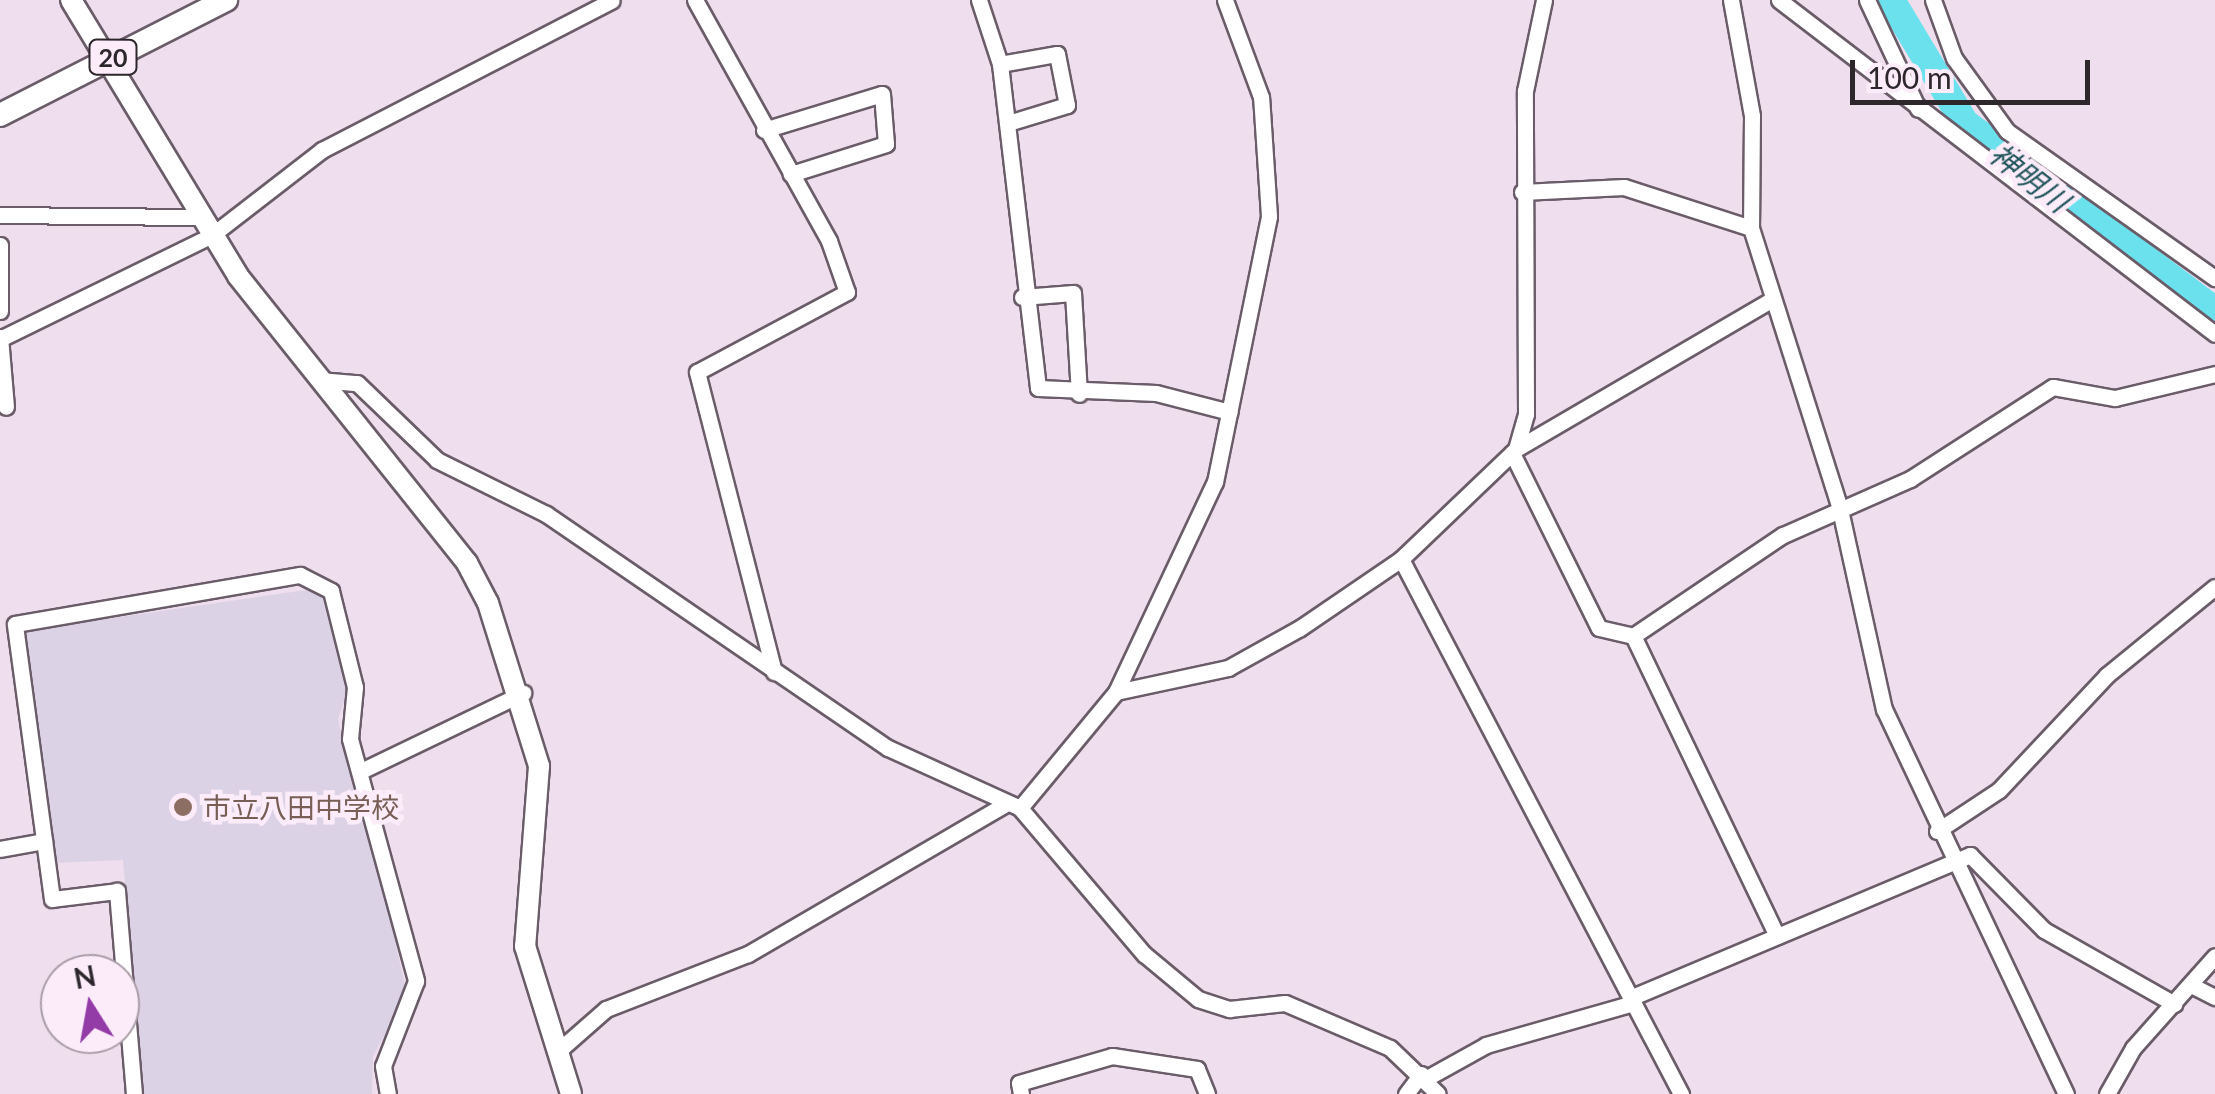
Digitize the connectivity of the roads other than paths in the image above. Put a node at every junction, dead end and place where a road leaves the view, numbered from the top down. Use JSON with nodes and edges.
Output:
{"nodes":[{"id":1,"x":71,"y":0,"type":"edge"},
{"id":2,"x":226,"y":0,"type":"edge"},
{"id":3,"x":612,"y":0,"type":"edge"},
{"id":4,"x":695,"y":0,"type":"edge"},
{"id":5,"x":979,"y":0,"type":"edge"},
{"id":6,"x":1225,"y":0,"type":"edge"},
{"id":7,"x":1544,"y":0,"type":"edge"},
{"id":8,"x":1730,"y":0,"type":"edge"},
{"id":9,"x":1779,"y":0,"type":"edge"},
{"id":10,"x":1867,"y":0,"type":"edge"},
{"id":11,"x":1933,"y":0,"type":"edge"},
{"id":12,"x":107,"y":60,"type":"junction"},
{"id":13,"x":1000,"y":64,"type":"junction"},
{"id":14,"x":1918,"y":110,"type":"junction"},
{"id":15,"x":0,"y":115,"type":"edge"},
{"id":16,"x":1008,"y":123,"type":"junction"},
{"id":17,"x":764,"y":130,"type":"junction"},
{"id":18,"x":792,"y":174,"type":"junction"},
{"id":19,"x":1522,"y":192,"type":"junction"},
{"id":20,"x":0,"y":215,"type":"edge"},
{"id":21,"x":207,"y":226,"type":"junction"},
{"id":22,"x":1751,"y":228,"type":"junction"},
{"id":23,"x":0,"y":245,"type":"edge"},
{"id":24,"x":2215,"y":278,"type":"edge"},
{"id":25,"x":1022,"y":297,"type":"junction"},
{"id":26,"x":1771,"y":300,"type":"junction"},
{"id":27,"x":0,"y":311,"type":"edge"},
{"id":28,"x":2215,"y":334,"type":"edge"},
{"id":29,"x":0,"y":338,"type":"edge"},
{"id":30,"x":2215,"y":374,"type":"edge"},
{"id":31,"x":319,"y":380,"type":"junction"},
{"id":32,"x":1079,"y":394,"type":"junction"},
{"id":33,"x":6,"y":407,"type":"dead end"},
{"id":34,"x":1230,"y":412,"type":"junction"},
{"id":35,"x":1514,"y":451,"type":"junction"},
{"id":36,"x":1840,"y":505,"type":"junction"},
{"id":37,"x":1402,"y":559,"type":"junction"},
{"id":38,"x":2215,"y":588,"type":"edge"},
{"id":39,"x":1633,"y":636,"type":"junction"},
{"id":40,"x":774,"y":672,"type":"junction"},
{"id":41,"x":523,"y":692,"type":"junction"},
{"id":42,"x":1116,"y":692,"type":"junction"},
{"id":43,"x":364,"y":770,"type":"junction"},
{"id":44,"x":1012,"y":806,"type":"junction"},
{"id":45,"x":1938,"y":831,"type":"junction"},
{"id":46,"x":44,"y":842,"type":"junction"},
{"id":47,"x":0,"y":850,"type":"edge"},
{"id":48,"x":1952,"y":862,"type":"junction"},
{"id":49,"x":1777,"y":936,"type":"junction"},
{"id":50,"x":2215,"y":956,"type":"edge"},
{"id":51,"x":2191,"y":985,"type":"junction"},
{"id":52,"x":2215,"y":997,"type":"edge"},
{"id":53,"x":1632,"y":1001,"type":"junction"},
{"id":54,"x":2174,"y":1004,"type":"junction"},
{"id":55,"x":557,"y":1052,"type":"junction"},
{"id":56,"x":1423,"y":1077,"type":"junction"},
{"id":57,"x":134,"y":1094,"type":"edge"},
{"id":58,"x":388,"y":1094,"type":"edge"},
{"id":59,"x":570,"y":1094,"type":"edge"},
{"id":60,"x":1022,"y":1094,"type":"edge"},
{"id":61,"x":1207,"y":1094,"type":"edge"},
{"id":62,"x":1406,"y":1094,"type":"edge"},
{"id":63,"x":1438,"y":1094,"type":"edge"},
{"id":64,"x":1681,"y":1094,"type":"edge"},
{"id":65,"x":2066,"y":1094,"type":"edge"},
{"id":66,"x":2106,"y":1094,"type":"edge"}],
"edges":[{"from":1,"to":12,"type":"street"},
{"from":2,"to":12,"type":"main road","number":"20"},
{"from":3,"to":21,"type":"street"},
{"from":4,"to":17,"type":"street"},
{"from":5,"to":13,"type":"street"},
{"from":6,"to":34,"type":"street"},
{"from":7,"to":19,"type":"street"},
{"from":8,"to":22,"type":"street"},
{"from":9,"to":14,"type":"street"},
{"from":10,"to":14,"type":"street"},
{"from":11,"to":24,"type":"street"},
{"from":12,"to":15,"type":"main road","number":"20"},
{"from":12,"to":21,"type":"street"},
{"from":13,"to":16,"type":"street"},
{"from":13,"to":16,"type":"street"},
{"from":14,"to":28,"type":"street"},
{"from":16,"to":25,"type":"street"},
{"from":17,"to":18,"type":"street"},
{"from":17,"to":18,"type":"street"},
{"from":18,"to":40,"type":"street"},
{"from":19,"to":22,"type":"street"},
{"from":19,"to":35,"type":"street"},
{"from":20,"to":21,"type":"street"},
{"from":21,"to":29,"type":"street"},
{"from":21,"to":31,"type":"street"},
{"from":22,"to":26,"type":"street"},
{"from":23,"to":27,"type":"street"},
{"from":25,"to":32,"type":"street"},
{"from":25,"to":32,"type":"street"},
{"from":26,"to":35,"type":"street"},
{"from":26,"to":36,"type":"street"},
{"from":29,"to":33,"type":"street"},
{"from":30,"to":36,"type":"street"},
{"from":31,"to":40,"type":"street"},
{"from":31,"to":41,"type":"street"},
{"from":32,"to":34,"type":"street"},
{"from":34,"to":42,"type":"street"},
{"from":35,"to":37,"type":"street"},
{"from":35,"to":39,"type":"street"},
{"from":36,"to":39,"type":"street"},
{"from":36,"to":45,"type":"street"},
{"from":37,"to":42,"type":"street"},
{"from":37,"to":53,"type":"street"},
{"from":38,"to":45,"type":"street"},
{"from":39,"to":49,"type":"street"},
{"from":40,"to":44,"type":"street"},
{"from":41,"to":43,"type":"street"},
{"from":41,"to":55,"type":"street"},
{"from":42,"to":44,"type":"street"},
{"from":43,"to":46,"type":"street"},
{"from":43,"to":58,"type":"street"},
{"from":44,"to":55,"type":"street"},
{"from":44,"to":56,"type":"street"},
{"from":45,"to":48,"type":"street"},
{"from":46,"to":47,"type":"street"},
{"from":46,"to":57,"type":"street"},
{"from":48,"to":49,"type":"street"},
{"from":48,"to":54,"type":"street"},
{"from":48,"to":65,"type":"street"},
{"from":49,"to":53,"type":"street"},
{"from":50,"to":51,"type":"street"},
{"from":51,"to":52,"type":"street"},
{"from":51,"to":54,"type":"street"},
{"from":53,"to":56,"type":"street"},
{"from":53,"to":64,"type":"street"},
{"from":54,"to":66,"type":"street"},
{"from":55,"to":59,"type":"street"},
{"from":56,"to":62,"type":"street"},
{"from":56,"to":63,"type":"street"},
{"from":60,"to":61,"type":"street"}]}
